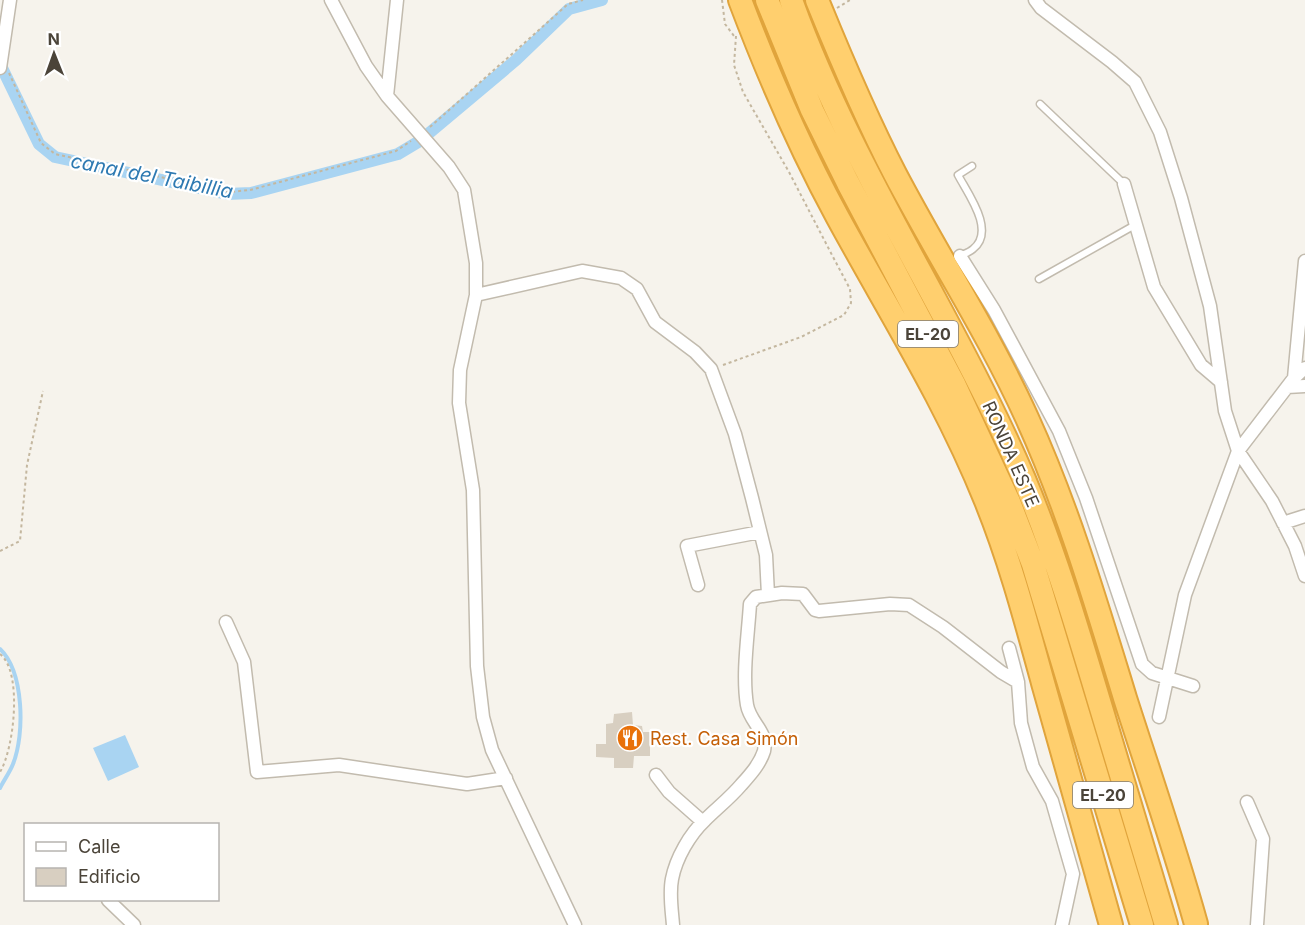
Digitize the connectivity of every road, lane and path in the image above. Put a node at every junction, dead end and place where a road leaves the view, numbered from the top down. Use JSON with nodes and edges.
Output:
{"nodes":[{"id":1,"x":10,"y":0,"type":"edge"},
{"id":2,"x":331,"y":0,"type":"edge"},
{"id":3,"x":397,"y":0,"type":"edge"},
{"id":4,"x":583,"y":0,"type":"edge"},
{"id":5,"x":721,"y":0,"type":"edge"},
{"id":6,"x":850,"y":0,"type":"edge"},
{"id":7,"x":1035,"y":0,"type":"edge"},
{"id":8,"x":793,"y":4,"type":"edge"},
{"id":9,"x":826,"y":4,"type":"edge"},
{"id":10,"x":770,"y":7,"type":"edge"},
{"id":11,"x":737,"y":14,"type":"edge"},
{"id":12,"x":735,"y":36,"type":"junction"},
{"id":13,"x":1,"y":62,"type":"edge"},
{"id":14,"x":387,"y":96,"type":"junction"},
{"id":15,"x":1040,"y":104,"type":"dead end"},
{"id":16,"x":420,"y":135,"type":"junction"},
{"id":17,"x":972,"y":166,"type":"dead end"},
{"id":18,"x":1124,"y":184,"type":"joint"},
{"id":19,"x":1136,"y":225,"type":"junction"},
{"id":20,"x":960,"y":256,"type":"joint"},
{"id":21,"x":1305,"y":261,"type":"edge"},
{"id":22,"x":1039,"y":279,"type":"dead end"},
{"id":23,"x":476,"y":295,"type":"junction"},
{"id":24,"x":1305,"y":368,"type":"edge"},
{"id":25,"x":711,"y":369,"type":"junction"},
{"id":26,"x":1221,"y":382,"type":"junction"},
{"id":27,"x":1290,"y":383,"type":"junction"},
{"id":28,"x":1305,"y":386,"type":"edge"},
{"id":29,"x":42,"y":391,"type":"dead end"},
{"id":30,"x":1238,"y":451,"type":"junction"},
{"id":31,"x":1037,"y":514,"type":"junction"},
{"id":32,"x":1305,"y":516,"type":"edge"},
{"id":33,"x":1283,"y":523,"type":"junction"},
{"id":34,"x":760,"y":532,"type":"junction"},
{"id":35,"x":0,"y":551,"type":"edge"},
{"id":36,"x":1305,"y":576,"type":"edge"},
{"id":37,"x":698,"y":585,"type":"dead end"},
{"id":38,"x":768,"y":595,"type":"junction"},
{"id":39,"x":226,"y":622,"type":"dead end"},
{"id":40,"x":1009,"y":648,"type":"dead end"},
{"id":41,"x":0,"y":654,"type":"edge"},
{"id":42,"x":1063,"y":664,"type":"junction"},
{"id":43,"x":1168,"y":678,"type":"junction"},
{"id":44,"x":1018,"y":682,"type":"junction"},
{"id":45,"x":1193,"y":686,"type":"dead end"},
{"id":46,"x":1160,"y":717,"type":"dead end"},
{"id":47,"x":0,"y":772,"type":"edge"},
{"id":48,"x":656,"y":775,"type":"dead end"},
{"id":49,"x":506,"y":778,"type":"junction"},
{"id":50,"x":1248,"y":802,"type":"dead end"},
{"id":51,"x":703,"y":822,"type":"junction"},
{"id":52,"x":109,"y":901,"type":"edge"},
{"id":53,"x":1196,"y":924,"type":"edge"},
{"id":54,"x":134,"y":925,"type":"edge"},
{"id":55,"x":575,"y":925,"type":"edge"},
{"id":56,"x":673,"y":925,"type":"edge"},
{"id":57,"x":1062,"y":925,"type":"edge"},
{"id":58,"x":1111,"y":925,"type":"edge"},
{"id":59,"x":1118,"y":925,"type":"edge"},
{"id":60,"x":1142,"y":925,"type":"edge"},
{"id":61,"x":1166,"y":925,"type":"edge"},
{"id":62,"x":1257,"y":925,"type":"edge"}],
"edges":[{"from":1,"to":13,"type":"street"},
{"from":2,"to":14,"type":"street"},
{"from":3,"to":14,"type":"street"},
{"from":4,"to":16,"type":"path"},
{"from":5,"to":11,"type":"path"},
{"from":6,"to":9,"type":"path"},
{"from":7,"to":26,"type":"street"},
{"from":8,"to":31,"type":"highway","name":"RONDA ESTE","number":"EL-20"},
{"from":9,"to":53,"type":"highway"},
{"from":10,"to":42,"type":"highway","name":"RONDA ESTE","number":"EL-20"},
{"from":11,"to":12,"type":"path"},
{"from":11,"to":12,"type":"path"},
{"from":11,"to":58,"type":"highway"},
{"from":12,"to":25,"type":"path"},
{"from":13,"to":16,"type":"path"},
{"from":14,"to":16,"type":"street"},
{"from":15,"to":18,"type":"lane"},
{"from":16,"to":23,"type":"street"},
{"from":17,"to":20,"type":"lane"},
{"from":18,"to":19,"type":"street"},
{"from":19,"to":22,"type":"lane"},
{"from":19,"to":26,"type":"street"},
{"from":20,"to":43,"type":"street"},
{"from":21,"to":27,"type":"street"},
{"from":23,"to":25,"type":"street"},
{"from":23,"to":49,"type":"street"},
{"from":24,"to":27,"type":"street"},
{"from":25,"to":34,"type":"street"},
{"from":26,"to":30,"type":"street"},
{"from":27,"to":28,"type":"street"},
{"from":27,"to":30,"type":"street"},
{"from":29,"to":35,"type":"path"},
{"from":30,"to":33,"type":"street"},
{"from":30,"to":43,"type":"street"},
{"from":31,"to":53,"type":"highway","number":"EL-20"},
{"from":31,"to":61,"type":"highway","name":"RONDA ESTE","number":"EL-20"},
{"from":32,"to":33,"type":"street"},
{"from":33,"to":36,"type":"street"},
{"from":34,"to":37,"type":"street"},
{"from":34,"to":38,"type":"street"},
{"from":38,"to":44,"type":"street"},
{"from":38,"to":51,"type":"street"},
{"from":39,"to":49,"type":"street"},
{"from":40,"to":44,"type":"street"},
{"from":41,"to":47,"type":"path"},
{"from":42,"to":59,"type":"highway","number":"EL-20"},
{"from":42,"to":60,"type":"highway","name":"RONDA ESTE","number":"EL-20"},
{"from":43,"to":45,"type":"street"},
{"from":43,"to":46,"type":"street"},
{"from":44,"to":57,"type":"street"},
{"from":48,"to":51,"type":"street"},
{"from":49,"to":55,"type":"street"},
{"from":50,"to":62,"type":"street"},
{"from":51,"to":56,"type":"street"},
{"from":52,"to":54,"type":"street"}]}
